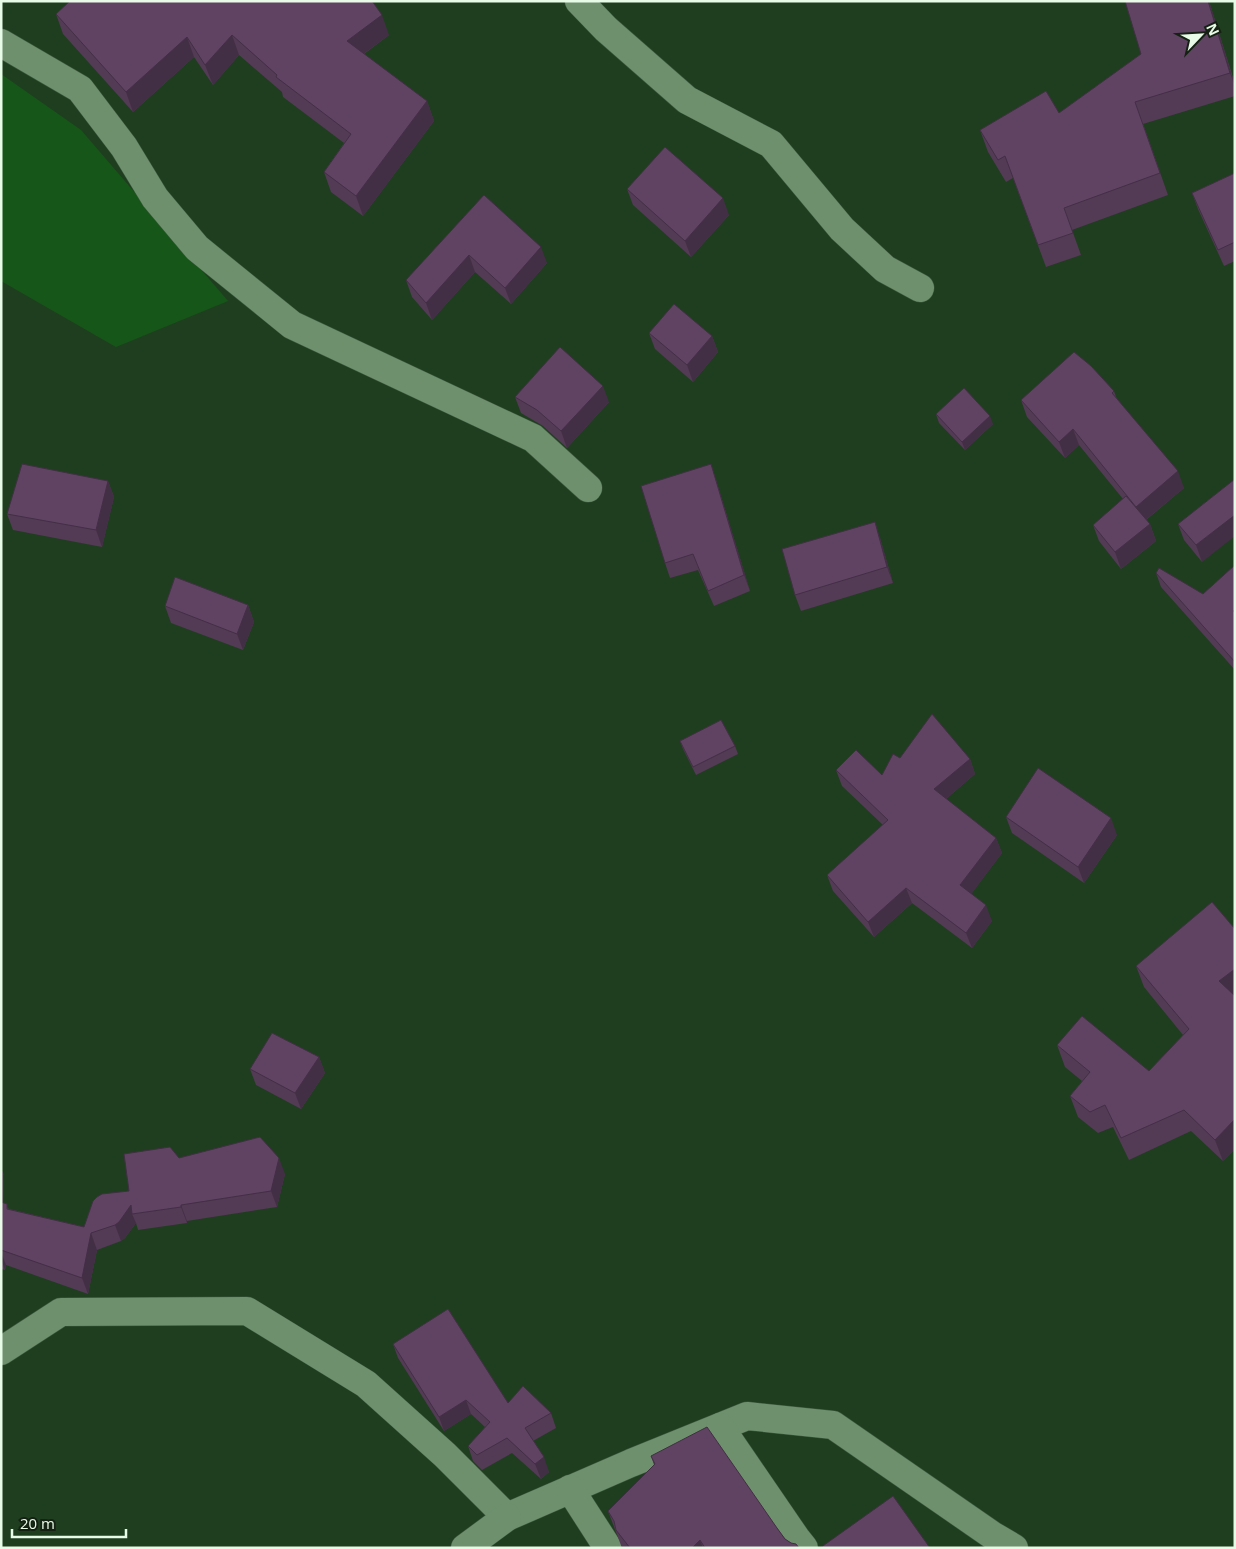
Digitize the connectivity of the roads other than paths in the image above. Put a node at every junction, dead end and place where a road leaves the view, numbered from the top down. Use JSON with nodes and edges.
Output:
{"nodes":[{"id":1,"x":579,"y":1,"type":"edge"},
{"id":2,"x":1,"y":43,"type":"edge"},
{"id":3,"x":920,"y":288,"type":"dead end"},
{"id":4,"x":588,"y":488,"type":"dead end"},
{"id":5,"x":1,"y":1351,"type":"edge"},
{"id":6,"x":720,"y":1427,"type":"junction"},
{"id":7,"x":570,"y":1489,"type":"junction"},
{"id":8,"x":507,"y":1517,"type":"junction"},
{"id":9,"x":999,"y":1543,"type":"edge"},
{"id":10,"x":465,"y":1548,"type":"edge"},
{"id":11,"x":608,"y":1548,"type":"edge"},
{"id":12,"x":804,"y":1548,"type":"edge"}],
"edges":[{"from":1,"to":3,"type":"street"},
{"from":2,"to":4,"type":"street"},
{"from":5,"to":8,"type":"street"},
{"from":6,"to":7,"type":"street"},
{"from":6,"to":9,"type":"street"},
{"from":6,"to":12,"type":"street"},
{"from":7,"to":8,"type":"street"},
{"from":7,"to":11,"type":"street"},
{"from":8,"to":10,"type":"street"}]}
